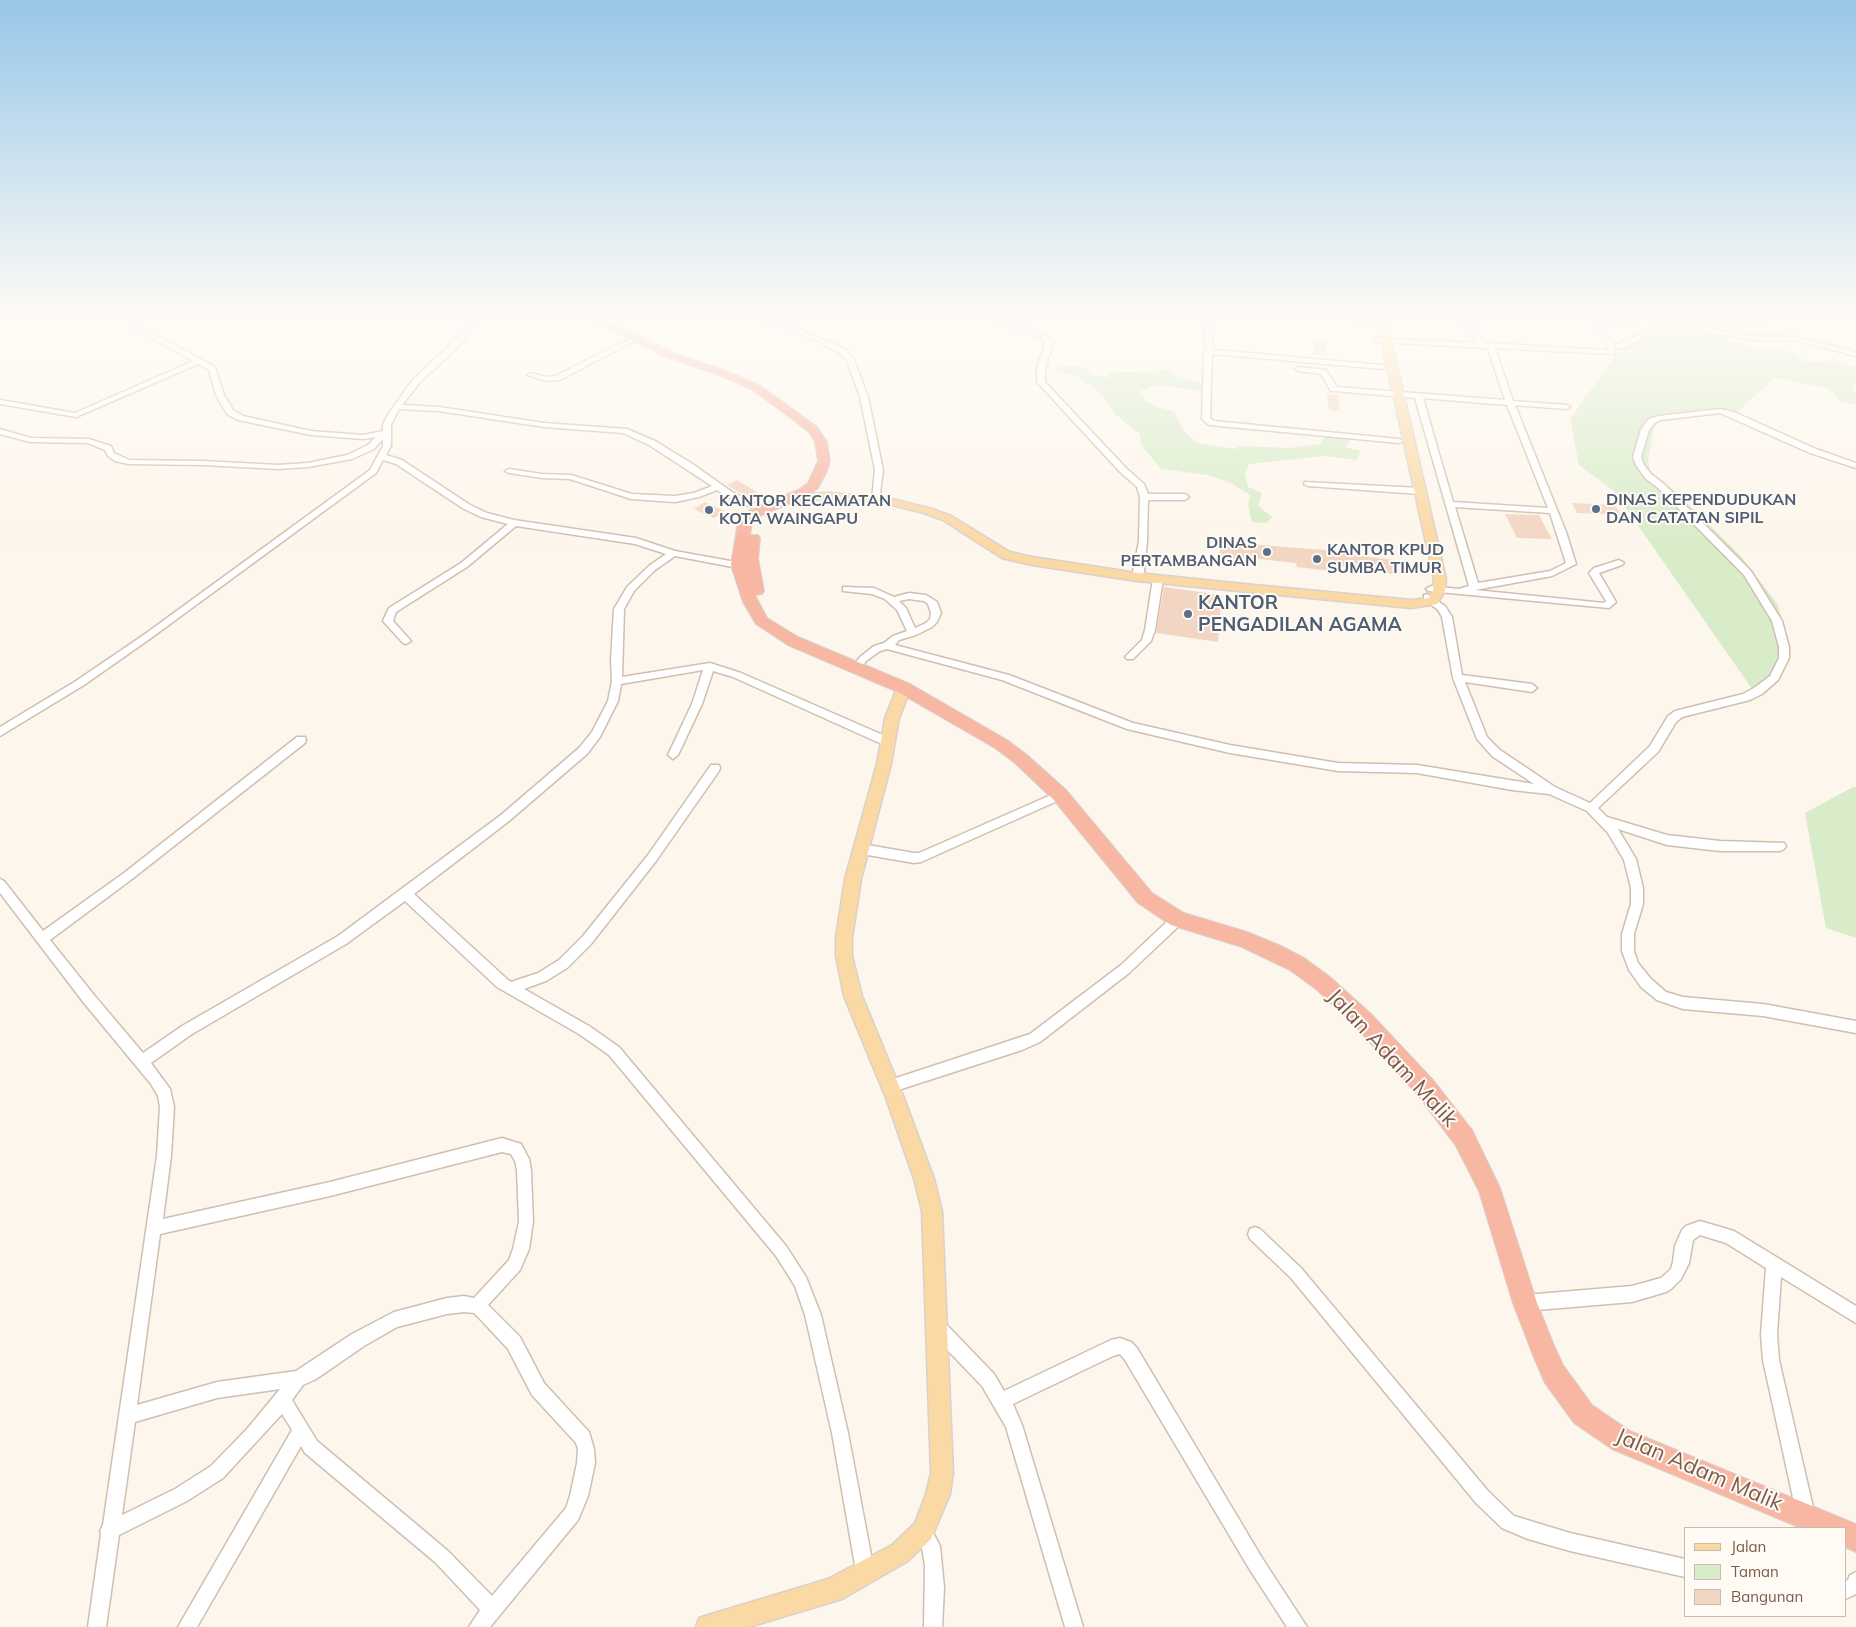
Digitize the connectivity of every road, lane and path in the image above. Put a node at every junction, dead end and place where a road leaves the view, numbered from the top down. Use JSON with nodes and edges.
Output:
{"nodes":[{"id":1,"x":126,"y":393,"type":"edge"},
{"id":2,"x":219,"y":393,"type":"edge"},
{"id":3,"x":407,"y":393,"type":"edge"},
{"id":4,"x":762,"y":393,"type":"edge"},
{"id":5,"x":863,"y":393,"type":"edge"},
{"id":6,"x":1051,"y":393,"type":"edge"},
{"id":7,"x":1208,"y":393,"type":"edge"},
{"id":8,"x":1393,"y":393,"type":"junction"},
{"id":9,"x":1507,"y":393,"type":"edge"},
{"id":10,"x":1418,"y":395,"type":"junction"},
{"id":11,"x":0,"y":402,"type":"edge"},
{"id":12,"x":1510,"y":403,"type":"junction"},
{"id":13,"x":398,"y":407,"type":"junction"},
{"id":14,"x":1566,"y":408,"type":"dead end"},
{"id":15,"x":0,"y":431,"type":"edge"},
{"id":16,"x":386,"y":433,"type":"junction"},
{"id":17,"x":1399,"y":441,"type":"junction"},
{"id":18,"x":381,"y":456,"type":"junction"},
{"id":19,"x":1856,"y":466,"type":"edge"},
{"id":20,"x":509,"y":471,"type":"dead end"},
{"id":21,"x":1308,"y":484,"type":"dead end"},
{"id":22,"x":812,"y":485,"type":"junction"},
{"id":23,"x":717,"y":487,"type":"junction"},
{"id":24,"x":1414,"y":490,"type":"junction"},
{"id":25,"x":1144,"y":497,"type":"junction"},
{"id":26,"x":1185,"y":497,"type":"dead end"},
{"id":27,"x":792,"y":498,"type":"junction"},
{"id":28,"x":876,"y":498,"type":"junction"},
{"id":29,"x":1449,"y":504,"type":"junction"},
{"id":30,"x":758,"y":511,"type":"junction"},
{"id":31,"x":1554,"y":511,"type":"junction"},
{"id":32,"x":514,"y":523,"type":"junction"},
{"id":33,"x":673,"y":553,"type":"junction"},
{"id":34,"x":1619,"y":563,"type":"dead end"},
{"id":35,"x":738,"y":565,"type":"junction"},
{"id":36,"x":1138,"y":574,"type":"junction"},
{"id":37,"x":1158,"y":579,"type":"junction"},
{"id":38,"x":1474,"y":587,"type":"junction"},
{"id":39,"x":1274,"y":588,"type":"junction"},
{"id":40,"x":846,"y":589,"type":"dead end"},
{"id":41,"x":1460,"y":592,"type":"junction"},
{"id":42,"x":1432,"y":595,"type":"junction"},
{"id":43,"x":893,"y":600,"type":"junction"},
{"id":44,"x":913,"y":633,"type":"junction"},
{"id":45,"x":406,"y":641,"type":"dead end"},
{"id":46,"x":887,"y":646,"type":"junction"},
{"id":47,"x":1130,"y":656,"type":"dead end"},
{"id":48,"x":852,"y":665,"type":"junction"},
{"id":49,"x":710,"y":666,"type":"junction"},
{"id":50,"x":1458,"y":678,"type":"junction"},
{"id":51,"x":617,"y":681,"type":"junction"},
{"id":52,"x":904,"y":688,"type":"junction"},
{"id":53,"x":1532,"y":688,"type":"dead end"},
{"id":54,"x":0,"y":732,"type":"edge"},
{"id":55,"x":301,"y":740,"type":"dead end"},
{"id":56,"x":888,"y":742,"type":"junction"},
{"id":57,"x":673,"y":755,"type":"dead end"},
{"id":58,"x":715,"y":768,"type":"dead end"},
{"id":59,"x":1551,"y":790,"type":"junction"},
{"id":60,"x":1060,"y":795,"type":"junction"},
{"id":61,"x":1591,"y":808,"type":"junction"},
{"id":62,"x":1603,"y":820,"type":"junction"},
{"id":63,"x":1780,"y":846,"type":"dead end"},
{"id":64,"x":862,"y":849,"type":"junction"},
{"id":65,"x":0,"y":884,"type":"edge"},
{"id":66,"x":405,"y":894,"type":"junction"},
{"id":67,"x":1178,"y":919,"type":"junction"},
{"id":68,"x":43,"y":938,"type":"junction"},
{"id":69,"x":510,"y":988,"type":"junction"},
{"id":70,"x":1856,"y":1027,"type":"edge"},
{"id":71,"x":142,"y":1062,"type":"junction"},
{"id":72,"x":890,"y":1087,"type":"junction"},
{"id":73,"x":154,"y":1228,"type":"junction"},
{"id":74,"x":1255,"y":1234,"type":"dead end"},
{"id":75,"x":1774,"y":1264,"type":"junction"},
{"id":76,"x":1525,"y":1303,"type":"junction"},
{"id":77,"x":477,"y":1306,"type":"junction"},
{"id":78,"x":1856,"y":1314,"type":"edge"},
{"id":79,"x":937,"y":1327,"type":"junction"},
{"id":80,"x":297,"y":1379,"type":"junction"},
{"id":81,"x":283,"y":1400,"type":"junction"},
{"id":82,"x":1001,"y":1401,"type":"junction"},
{"id":83,"x":126,"y":1416,"type":"junction"},
{"id":84,"x":301,"y":1430,"type":"junction"},
{"id":85,"x":1806,"y":1516,"type":"junction"},
{"id":86,"x":1831,"y":1527,"type":"edge"},
{"id":87,"x":109,"y":1530,"type":"junction"},
{"id":88,"x":923,"y":1531,"type":"junction"},
{"id":89,"x":1684,"y":1568,"type":"edge"},
{"id":90,"x":865,"y":1571,"type":"junction"},
{"id":91,"x":1856,"y":1581,"type":"edge"},
{"id":92,"x":1846,"y":1590,"type":"edge"},
{"id":93,"x":493,"y":1611,"type":"junction"},
{"id":94,"x":97,"y":1627,"type":"edge"},
{"id":95,"x":187,"y":1627,"type":"edge"},
{"id":96,"x":478,"y":1627,"type":"edge"},
{"id":97,"x":708,"y":1627,"type":"edge"},
{"id":98,"x":934,"y":1627,"type":"edge"},
{"id":99,"x":1074,"y":1627,"type":"edge"},
{"id":100,"x":1298,"y":1627,"type":"edge"}],
"edges":[{"from":1,"to":11,"type":"street"},
{"from":2,"to":16,"type":"street"},
{"from":3,"to":13,"type":"street"},
{"from":4,"to":22,"type":"highway"},
{"from":5,"to":28,"type":"street"},
{"from":6,"to":25,"type":"street"},
{"from":7,"to":17,"type":"street"},
{"from":8,"to":10,"type":"street"},
{"from":8,"to":17,"type":"main road"},
{"from":8,"to":24,"type":"main road"},
{"from":9,"to":12,"type":"street"},
{"from":10,"to":12,"type":"street"},
{"from":10,"to":29,"type":"street"},
{"from":12,"to":14,"type":"street"},
{"from":12,"to":31,"type":"street"},
{"from":13,"to":16,"type":"street"},
{"from":13,"to":23,"type":"street"},
{"from":15,"to":16,"type":"street"},
{"from":16,"to":18,"type":"street"},
{"from":17,"to":24,"type":"main road"},
{"from":18,"to":32,"type":"street"},
{"from":18,"to":54,"type":"street"},
{"from":19,"to":61,"type":"street"},
{"from":20,"to":23,"type":"street"},
{"from":21,"to":24,"type":"street"},
{"from":22,"to":27,"type":"highway"},
{"from":22,"to":28,"type":"main road"},
{"from":23,"to":30,"type":"street"},
{"from":24,"to":42,"type":"main road"},
{"from":25,"to":26,"type":"street"},
{"from":25,"to":36,"type":"street"},
{"from":27,"to":28,"type":"main road"},
{"from":27,"to":30,"type":"highway"},
{"from":28,"to":36,"type":"main road"},
{"from":29,"to":31,"type":"street"},
{"from":29,"to":38,"type":"street"},
{"from":30,"to":35,"type":"highway","name":"Jalan Adam Malik"},
{"from":30,"to":48,"type":"highway","name":"Jalan Adam Malik"},
{"from":31,"to":38,"type":"street"},
{"from":32,"to":33,"type":"street"},
{"from":32,"to":45,"type":"street"},
{"from":33,"to":35,"type":"street"},
{"from":33,"to":51,"type":"street"},
{"from":34,"to":41,"type":"street"},
{"from":35,"to":48,"type":"highway","name":"Jalan Adam Malik"},
{"from":36,"to":37,"type":"main road"},
{"from":36,"to":39,"type":"main road"},
{"from":37,"to":39,"type":"main road"},
{"from":37,"to":47,"type":"street"},
{"from":38,"to":41,"type":"street"},
{"from":39,"to":42,"type":"main road"},
{"from":40,"to":43,"type":"street"},
{"from":41,"to":42,"type":"street"},
{"from":42,"to":50,"type":"street"},
{"from":43,"to":44,"type":"street"},
{"from":43,"to":44,"type":"street"},
{"from":44,"to":46,"type":"street"},
{"from":46,"to":48,"type":"street"},
{"from":46,"to":59,"type":"street"},
{"from":48,"to":52,"type":"highway","name":"Jalan Adam Malik"},
{"from":49,"to":51,"type":"street"},
{"from":49,"to":56,"type":"street"},
{"from":49,"to":57,"type":"street"},
{"from":50,"to":53,"type":"street"},
{"from":50,"to":59,"type":"street"},
{"from":51,"to":66,"type":"street"},
{"from":52,"to":56,"type":"main road"},
{"from":52,"to":60,"type":"highway","name":"Jalan Adam Malik"},
{"from":55,"to":68,"type":"street"},
{"from":56,"to":64,"type":"main road"},
{"from":58,"to":69,"type":"street"},
{"from":59,"to":61,"type":"street"},
{"from":60,"to":64,"type":"street"},
{"from":60,"to":67,"type":"highway","name":"Jalan Adam Malik"},
{"from":61,"to":62,"type":"street"},
{"from":62,"to":63,"type":"street"},
{"from":62,"to":70,"type":"street"},
{"from":64,"to":72,"type":"main road"},
{"from":65,"to":68,"type":"street"},
{"from":66,"to":69,"type":"street"},
{"from":66,"to":71,"type":"street"},
{"from":67,"to":72,"type":"street"},
{"from":67,"to":76,"type":"highway","name":"Jalan Adam Malik"},
{"from":68,"to":71,"type":"street"},
{"from":69,"to":90,"type":"street"},
{"from":71,"to":73,"type":"street"},
{"from":72,"to":79,"type":"main road"},
{"from":73,"to":77,"type":"street"},
{"from":73,"to":83,"type":"street"},
{"from":74,"to":89,"type":"street"},
{"from":75,"to":76,"type":"street"},
{"from":75,"to":78,"type":"street"},
{"from":75,"to":85,"type":"street"},
{"from":76,"to":85,"type":"highway","name":"Jalan Adam Malik"},
{"from":77,"to":80,"type":"street"},
{"from":77,"to":93,"type":"street"},
{"from":79,"to":82,"type":"street"},
{"from":79,"to":88,"type":"main road"},
{"from":80,"to":81,"type":"street"},
{"from":80,"to":83,"type":"street"},
{"from":81,"to":84,"type":"street"},
{"from":81,"to":87,"type":"street"},
{"from":82,"to":99,"type":"street"},
{"from":82,"to":100,"type":"street"},
{"from":83,"to":87,"type":"street"},
{"from":84,"to":93,"type":"street"},
{"from":84,"to":95,"type":"street"},
{"from":85,"to":86,"type":"highway","name":"Jalan Adam Malik"},
{"from":87,"to":94,"type":"street"},
{"from":88,"to":90,"type":"main road"},
{"from":88,"to":98,"type":"street"},
{"from":90,"to":97,"type":"main road"},
{"from":91,"to":92,"type":"street"},
{"from":93,"to":96,"type":"street"}]}
